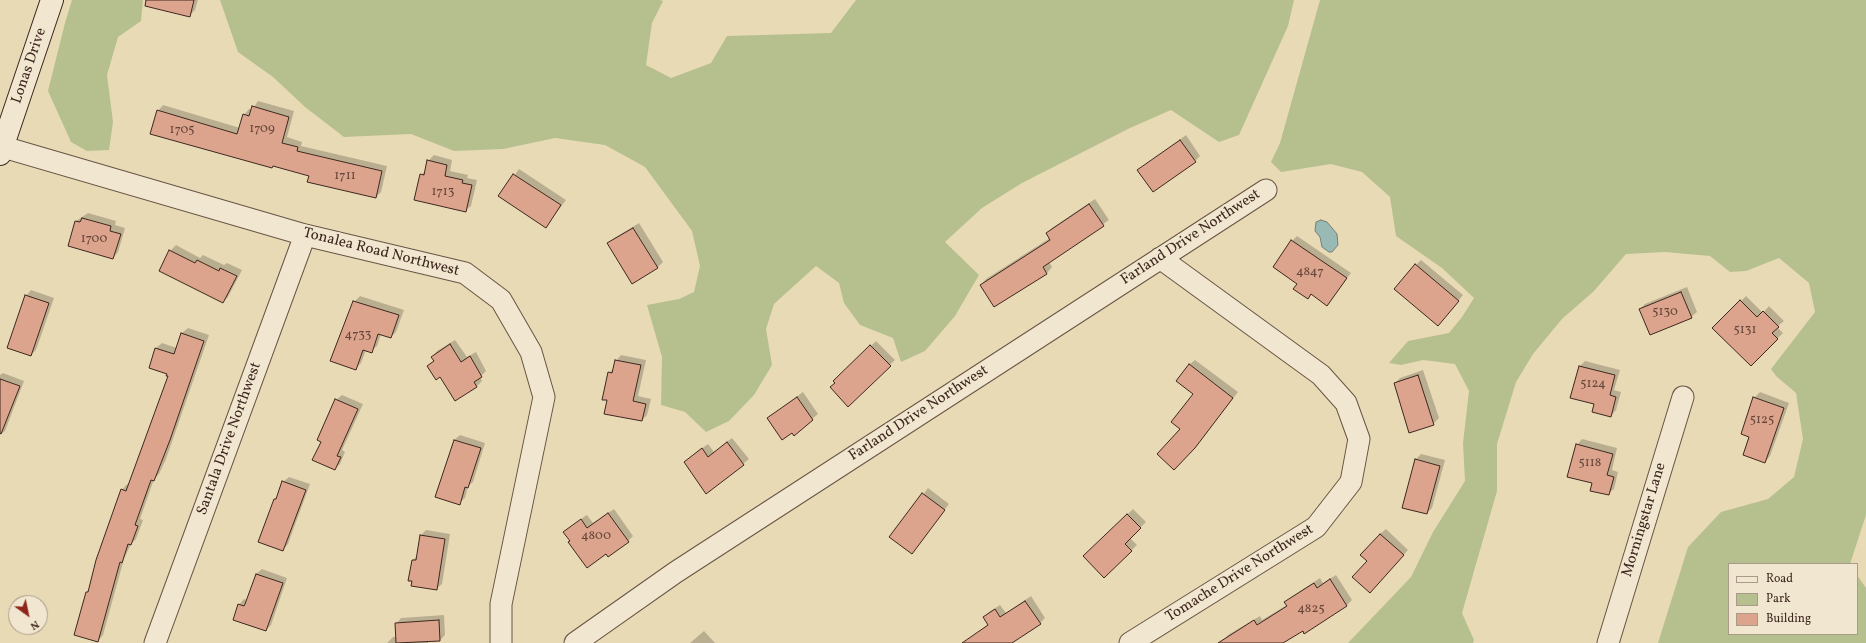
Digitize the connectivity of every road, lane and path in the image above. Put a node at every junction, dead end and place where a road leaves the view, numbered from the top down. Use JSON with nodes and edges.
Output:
{"nodes":[{"id":1,"x":52,"y":0,"type":"edge"},
{"id":2,"x":1,"y":149,"type":"edge"},
{"id":3,"x":1266,"y":190,"type":"dead end"},
{"id":4,"x":305,"y":234,"type":"junction"},
{"id":5,"x":1160,"y":258,"type":"junction"},
{"id":6,"x":1683,"y":397,"type":"dead end"},
{"id":7,"x":155,"y":643,"type":"edge"},
{"id":8,"x":501,"y":643,"type":"edge"},
{"id":9,"x":575,"y":643,"type":"edge"},
{"id":10,"x":1130,"y":643,"type":"edge"},
{"id":11,"x":1608,"y":643,"type":"edge"}],
"edges":[{"from":1,"to":2,"type":"street","name":"Lonas Drive"},
{"from":2,"to":4,"type":"street","name":"Tonalea Road Northwest"},
{"from":3,"to":5,"type":"street","name":"Farland Drive Northwest"},
{"from":4,"to":7,"type":"street","name":"Santala Drive Northwest"},
{"from":4,"to":8,"type":"street","name":"Tonalea Road Northwest"},
{"from":5,"to":9,"type":"street","name":"Farland Drive Northwest"},
{"from":5,"to":10,"type":"street","name":"Tomache Drive Northwest"},
{"from":6,"to":11,"type":"street","name":"Morningstar Lane"}]}
